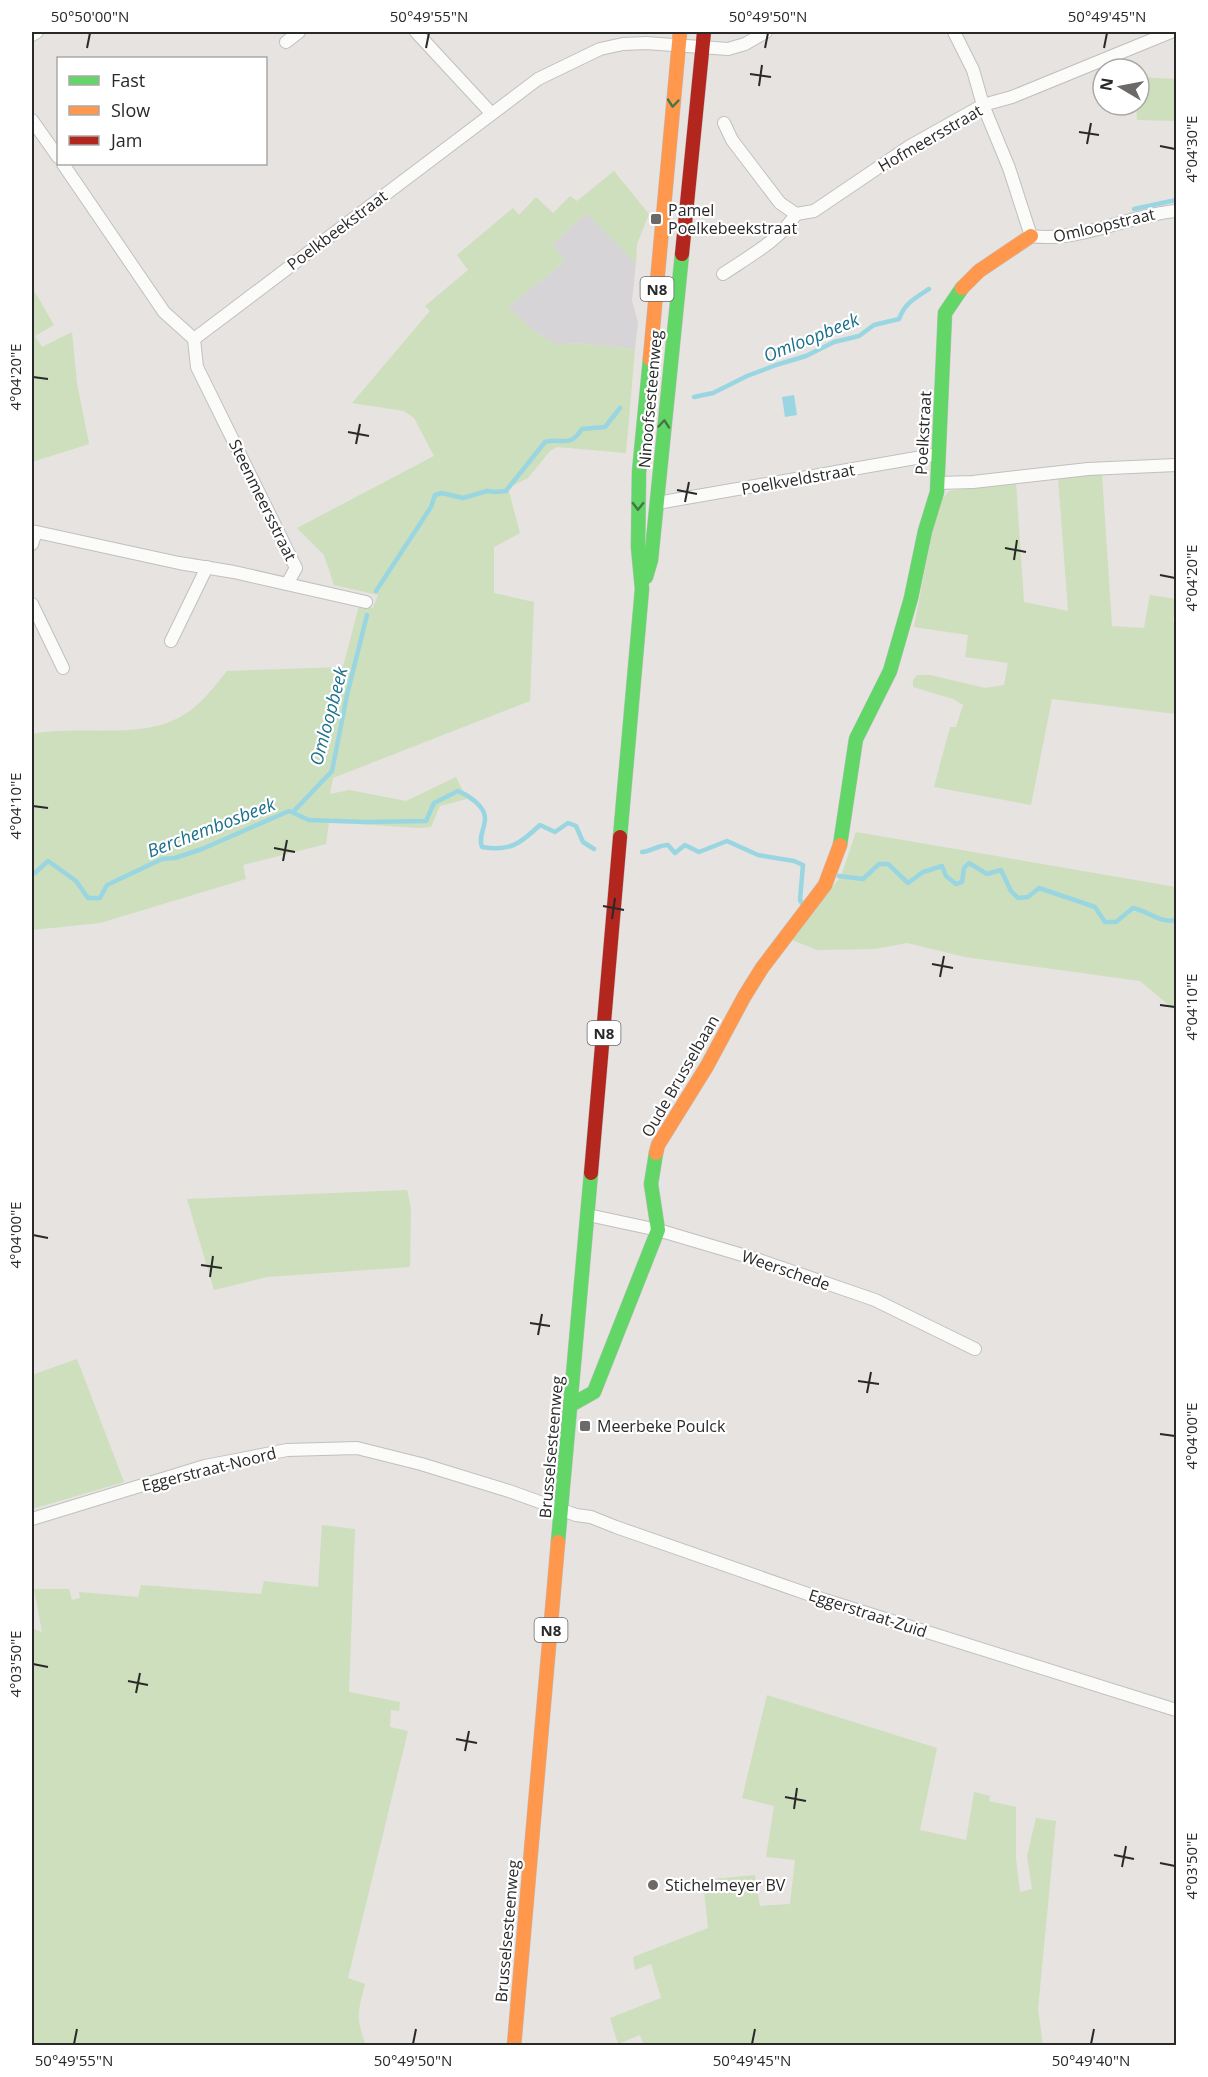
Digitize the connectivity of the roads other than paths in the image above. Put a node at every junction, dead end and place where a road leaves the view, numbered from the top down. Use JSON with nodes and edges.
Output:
{"nodes":[{"id":1,"x":38,"y":32,"type":"edge"},
{"id":2,"x":299,"y":32,"type":"edge"},
{"id":3,"x":416,"y":32,"type":"edge"},
{"id":4,"x":704,"y":32,"type":"edge"},
{"id":5,"x":766,"y":32,"type":"edge"},
{"id":6,"x":954,"y":32,"type":"edge"},
{"id":7,"x":1171,"y":32,"type":"edge"},
{"id":8,"x":32,"y":35,"type":"edge"},
{"id":9,"x":679,"y":38,"type":"edge"},
{"id":10,"x":286,"y":42,"type":"dead end"},
{"id":11,"x":702,"y":47,"type":"junction"},
{"id":12,"x":983,"y":105,"type":"junction"},
{"id":13,"x":491,"y":113,"type":"junction"},
{"id":14,"x":32,"y":120,"type":"edge"},
{"id":15,"x":724,"y":123,"type":"dead end"},
{"id":16,"x":57,"y":155,"type":"edge"},
{"id":17,"x":64,"y":165,"type":"edge"},
{"id":18,"x":1176,"y":211,"type":"edge"},
{"id":19,"x":796,"y":214,"type":"junction"},
{"id":20,"x":1031,"y":236,"type":"junction"},
{"id":21,"x":723,"y":274,"type":"dead end"},
{"id":22,"x":194,"y":339,"type":"junction"},
{"id":23,"x":939,"y":454,"type":"junction"},
{"id":24,"x":1176,"y":465,"type":"edge"},
{"id":25,"x":937,"y":483,"type":"junction"},
{"id":26,"x":657,"y":503,"type":"junction"},
{"id":27,"x":33,"y":535,"type":"edge"},
{"id":28,"x":207,"y":567,"type":"junction"},
{"id":29,"x":288,"y":584,"type":"junction"},
{"id":30,"x":642,"y":589,"type":"junction"},
{"id":31,"x":366,"y":602,"type":"dead end"},
{"id":32,"x":32,"y":604,"type":"edge"},
{"id":33,"x":171,"y":641,"type":"dead end"},
{"id":34,"x":63,"y":668,"type":"dead end"},
{"id":35,"x":619,"y":850,"type":"joint"},
{"id":36,"x":829,"y":874,"type":"joint"},
{"id":37,"x":588,"y":1215,"type":"junction"},
{"id":38,"x":658,"y":1230,"type":"junction"},
{"id":39,"x":975,"y":1349,"type":"dead end"},
{"id":40,"x":571,"y":1405,"type":"junction"},
{"id":41,"x":561,"y":1509,"type":"junction"},
{"id":42,"x":32,"y":1519,"type":"edge"},
{"id":43,"x":1176,"y":1710,"type":"edge"},
{"id":44,"x":514,"y":2046,"type":"edge"}],
"edges":[{"from":1,"to":8,"type":"street"},
{"from":2,"to":10,"type":"street"},
{"from":3,"to":13,"type":"street"},
{"from":4,"to":11,"type":"main road","name":"Ninoofsesteenweg","number":"N8"},
{"from":5,"to":11,"type":"street","name":"Poelkbeekstraat"},
{"from":6,"to":12,"type":"street"},
{"from":7,"to":12,"type":"street","name":"Hofmeersstraat"},
{"from":9,"to":11,"type":"street","name":"Poelkbeekstraat"},
{"from":9,"to":13,"type":"street","name":"Poelkbeekstraat"},
{"from":9,"to":30,"type":"main road","name":"Ninoofsesteenweg","number":"N8","one_way":true},
{"from":26,"to":11,"type":"main road","name":"Ninoofsesteenweg","number":"N8","one_way":true},
{"from":12,"to":19,"type":"street","name":"Hofmeersstraat"},
{"from":12,"to":20,"type":"street"},
{"from":13,"to":22,"type":"street","name":"Poelkbeekstraat"},
{"from":14,"to":16,"type":"street"},
{"from":15,"to":19,"type":"street"},
{"from":17,"to":22,"type":"street"},
{"from":18,"to":20,"type":"street","name":"Omloopstraat"},
{"from":19,"to":21,"type":"street","name":"Hofmeersstraat"},
{"from":20,"to":23,"type":"main road","name":"Poelkstraat"},
{"from":22,"to":29,"type":"street","name":"Steenmeersstraat"},
{"from":23,"to":25,"type":"main road","name":"Poelkstraat"},
{"from":23,"to":26,"type":"street","name":"Poelkveldstraat"},
{"from":24,"to":25,"type":"street"},
{"from":25,"to":36,"type":"main road","name":"Poelkstraat"},
{"from":26,"to":30,"type":"main road","name":"Ninoofsesteenweg","number":"N8"},
{"from":27,"to":28,"type":"street","name":"Steenmeersstraat"},
{"from":28,"to":29,"type":"street","name":"Steenmeersstraat"},
{"from":28,"to":33,"type":"street"},
{"from":29,"to":31,"type":"street"},
{"from":30,"to":35,"type":"main road","name":"Ninoofsesteenweg","number":"N8"},
{"from":32,"to":34,"type":"street"},
{"from":35,"to":37,"type":"main road","name":"Brusselsesteenweg","number":"N8"},
{"from":36,"to":38,"type":"main road","name":"Oude Brusselbaan"},
{"from":37,"to":38,"type":"street","name":"Weerschede"},
{"from":37,"to":40,"type":"main road","name":"Brusselsesteenweg","number":"N8"},
{"from":38,"to":39,"type":"street","name":"Weerschede"},
{"from":38,"to":40,"type":"main road"},
{"from":40,"to":41,"type":"main road","name":"Brusselsesteenweg","number":"N8"},
{"from":41,"to":42,"type":"street","name":"Eggerstraat-Noord"},
{"from":41,"to":43,"type":"street","name":"Eggerstraat-Zuid"},
{"from":41,"to":44,"type":"main road","name":"Brusselsesteenweg","number":"N8"}]}
